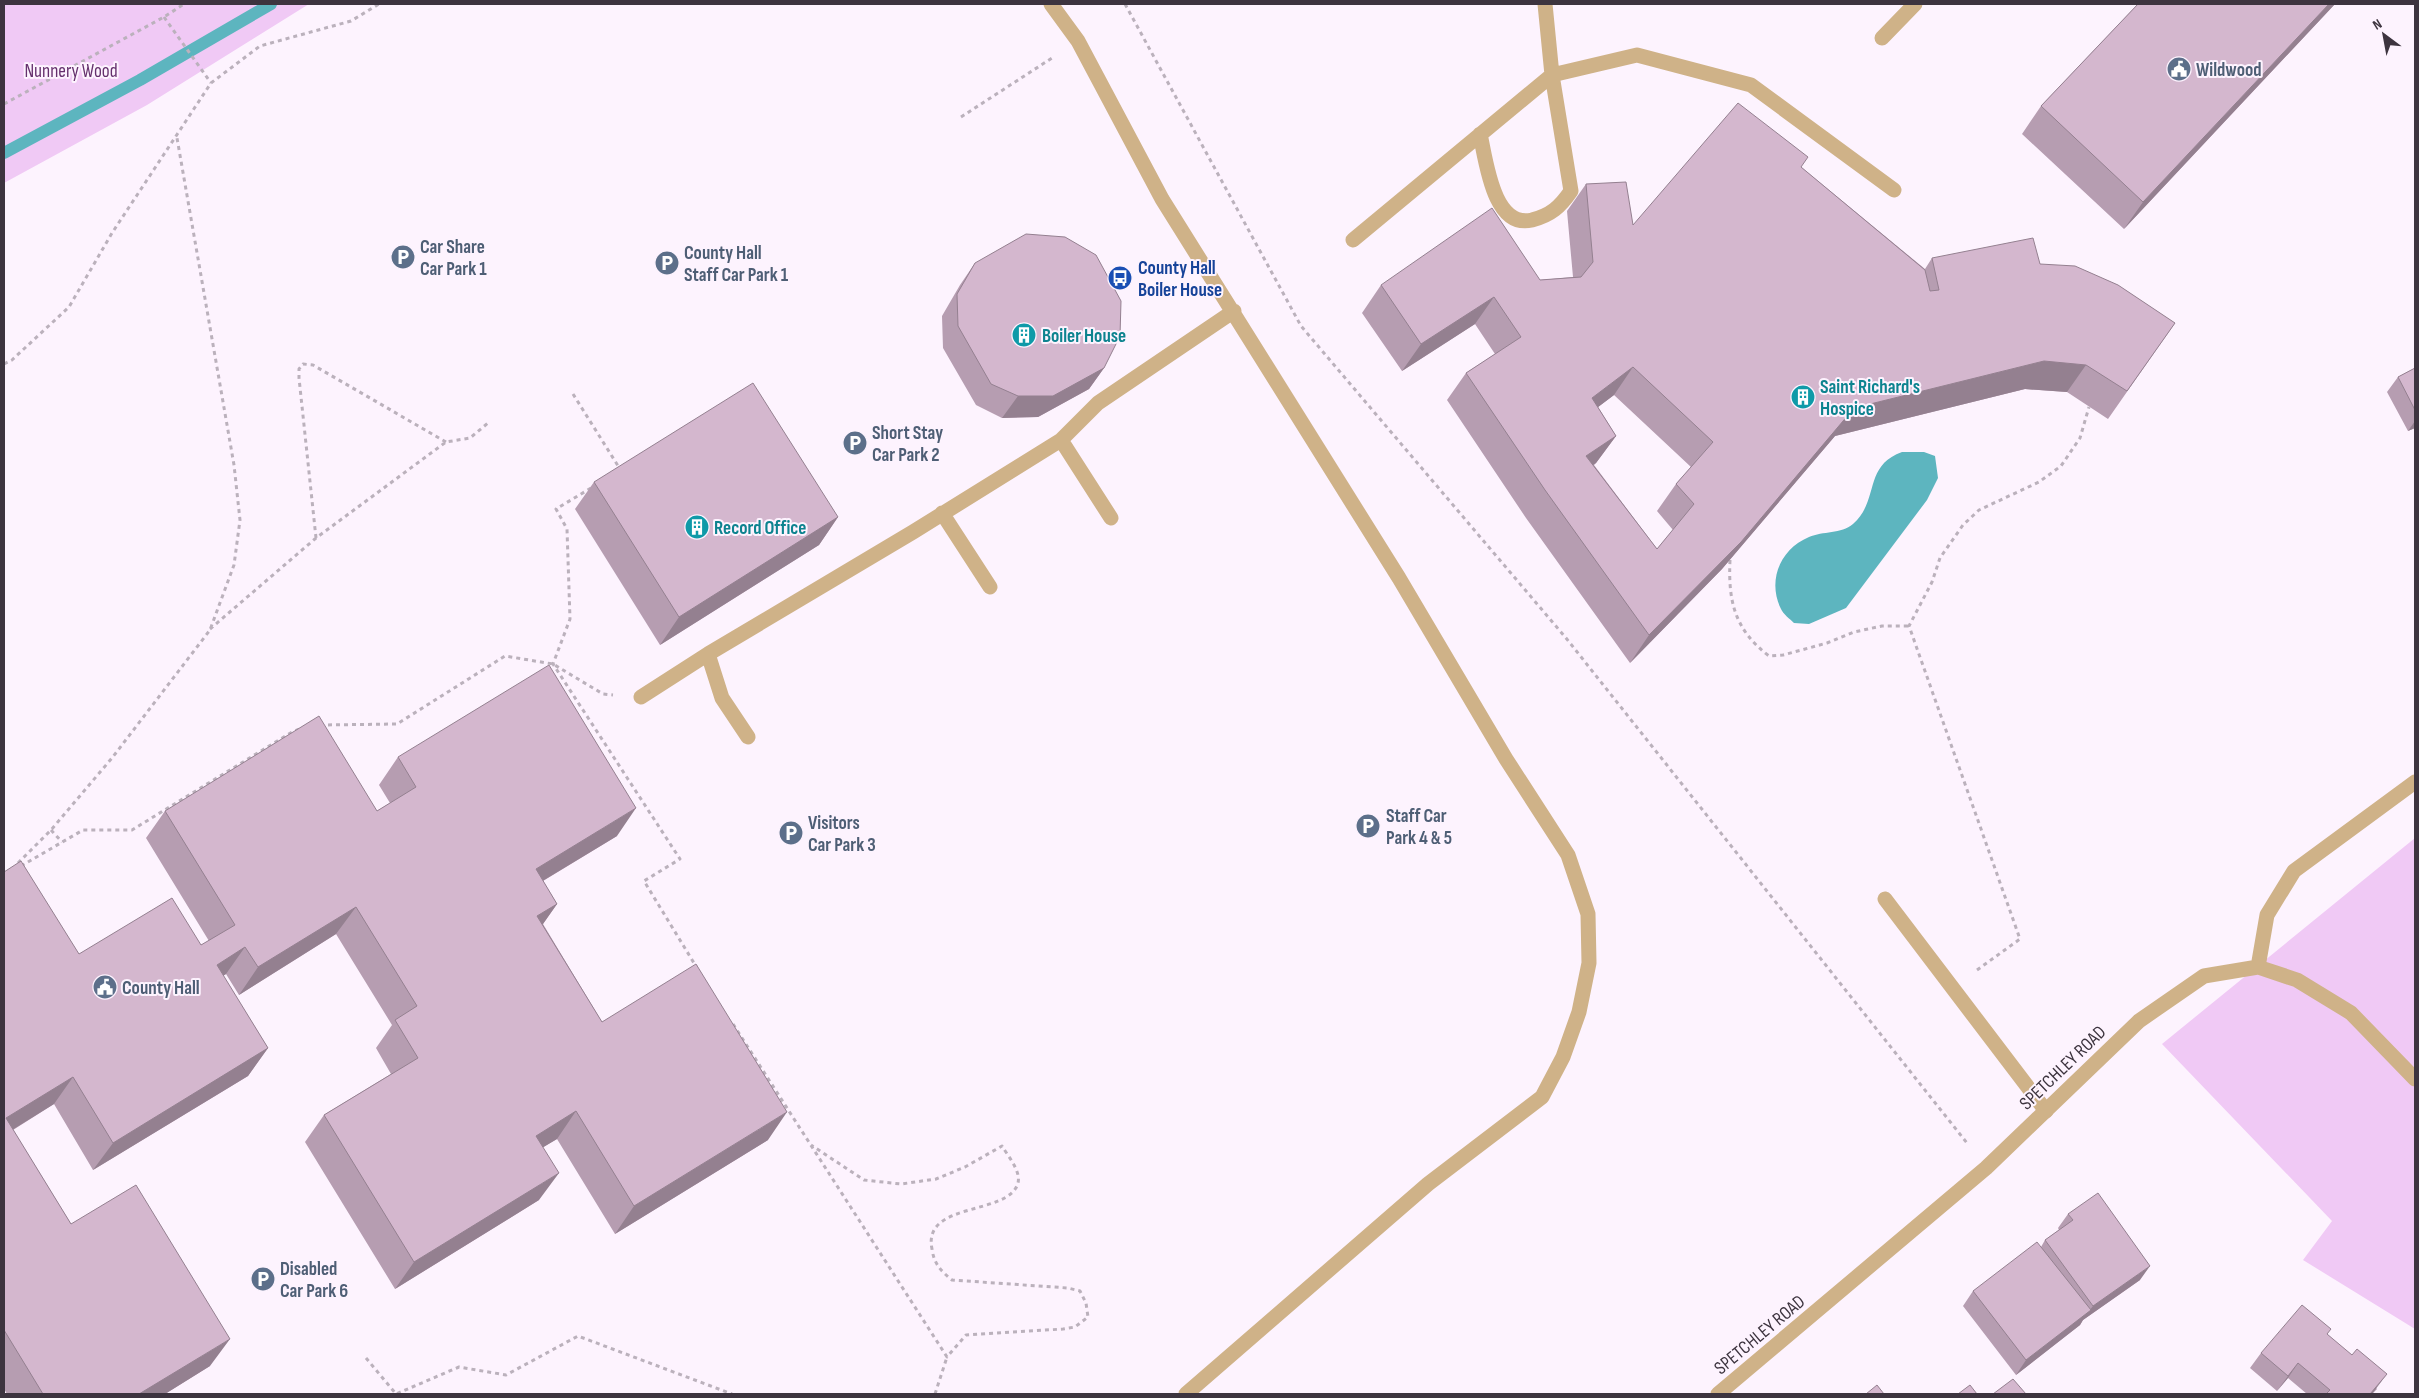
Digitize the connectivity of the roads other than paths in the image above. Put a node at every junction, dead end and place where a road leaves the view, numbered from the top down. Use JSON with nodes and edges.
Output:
{"nodes":[{"id":1,"x":1051,"y":4,"type":"edge"},
{"id":2,"x":1545,"y":4,"type":"edge"},
{"id":3,"x":1915,"y":4,"type":"edge"},
{"id":4,"x":1882,"y":38,"type":"dead end"},
{"id":5,"x":1552,"y":75,"type":"junction"},
{"id":6,"x":1480,"y":134,"type":"junction"},
{"id":7,"x":1894,"y":190,"type":"dead end"},
{"id":8,"x":1354,"y":240,"type":"dead end"},
{"id":9,"x":1234,"y":311,"type":"junction"},
{"id":10,"x":1061,"y":440,"type":"junction"},
{"id":11,"x":942,"y":513,"type":"junction"},
{"id":12,"x":1111,"y":518,"type":"dead end"},
{"id":13,"x":990,"y":587,"type":"dead end"},
{"id":14,"x":708,"y":654,"type":"junction"},
{"id":15,"x":641,"y":697,"type":"road end"},
{"id":16,"x":748,"y":737,"type":"dead end"},
{"id":17,"x":2415,"y":782,"type":"edge"},
{"id":18,"x":1885,"y":899,"type":"dead end"},
{"id":19,"x":2258,"y":967,"type":"junction"},
{"id":20,"x":2415,"y":1079,"type":"edge"},
{"id":21,"x":2046,"y":1111,"type":"junction"},
{"id":22,"x":1186,"y":1394,"type":"edge"},
{"id":23,"x":1718,"y":1394,"type":"edge"}],
"edges":[{"from":1,"to":9,"type":"street"},
{"from":2,"to":5,"type":"street"},
{"from":3,"to":4,"type":"street"},
{"from":5,"to":6,"type":"street"},
{"from":5,"to":6,"type":"street"},
{"from":5,"to":7,"type":"street"},
{"from":6,"to":8,"type":"street"},
{"from":9,"to":10,"type":"street"},
{"from":9,"to":22,"type":"street"},
{"from":10,"to":11,"type":"street"},
{"from":10,"to":12,"type":"street"},
{"from":11,"to":13,"type":"street"},
{"from":11,"to":14,"type":"street"},
{"from":14,"to":15,"type":"street"},
{"from":14,"to":16,"type":"street"},
{"from":17,"to":19,"type":"street"},
{"from":18,"to":21,"type":"street"},
{"from":19,"to":20,"type":"street"},
{"from":19,"to":21,"type":"street","name":"SPETCHLEY ROAD"},
{"from":21,"to":23,"type":"street","name":"SPETCHLEY ROAD"}]}
